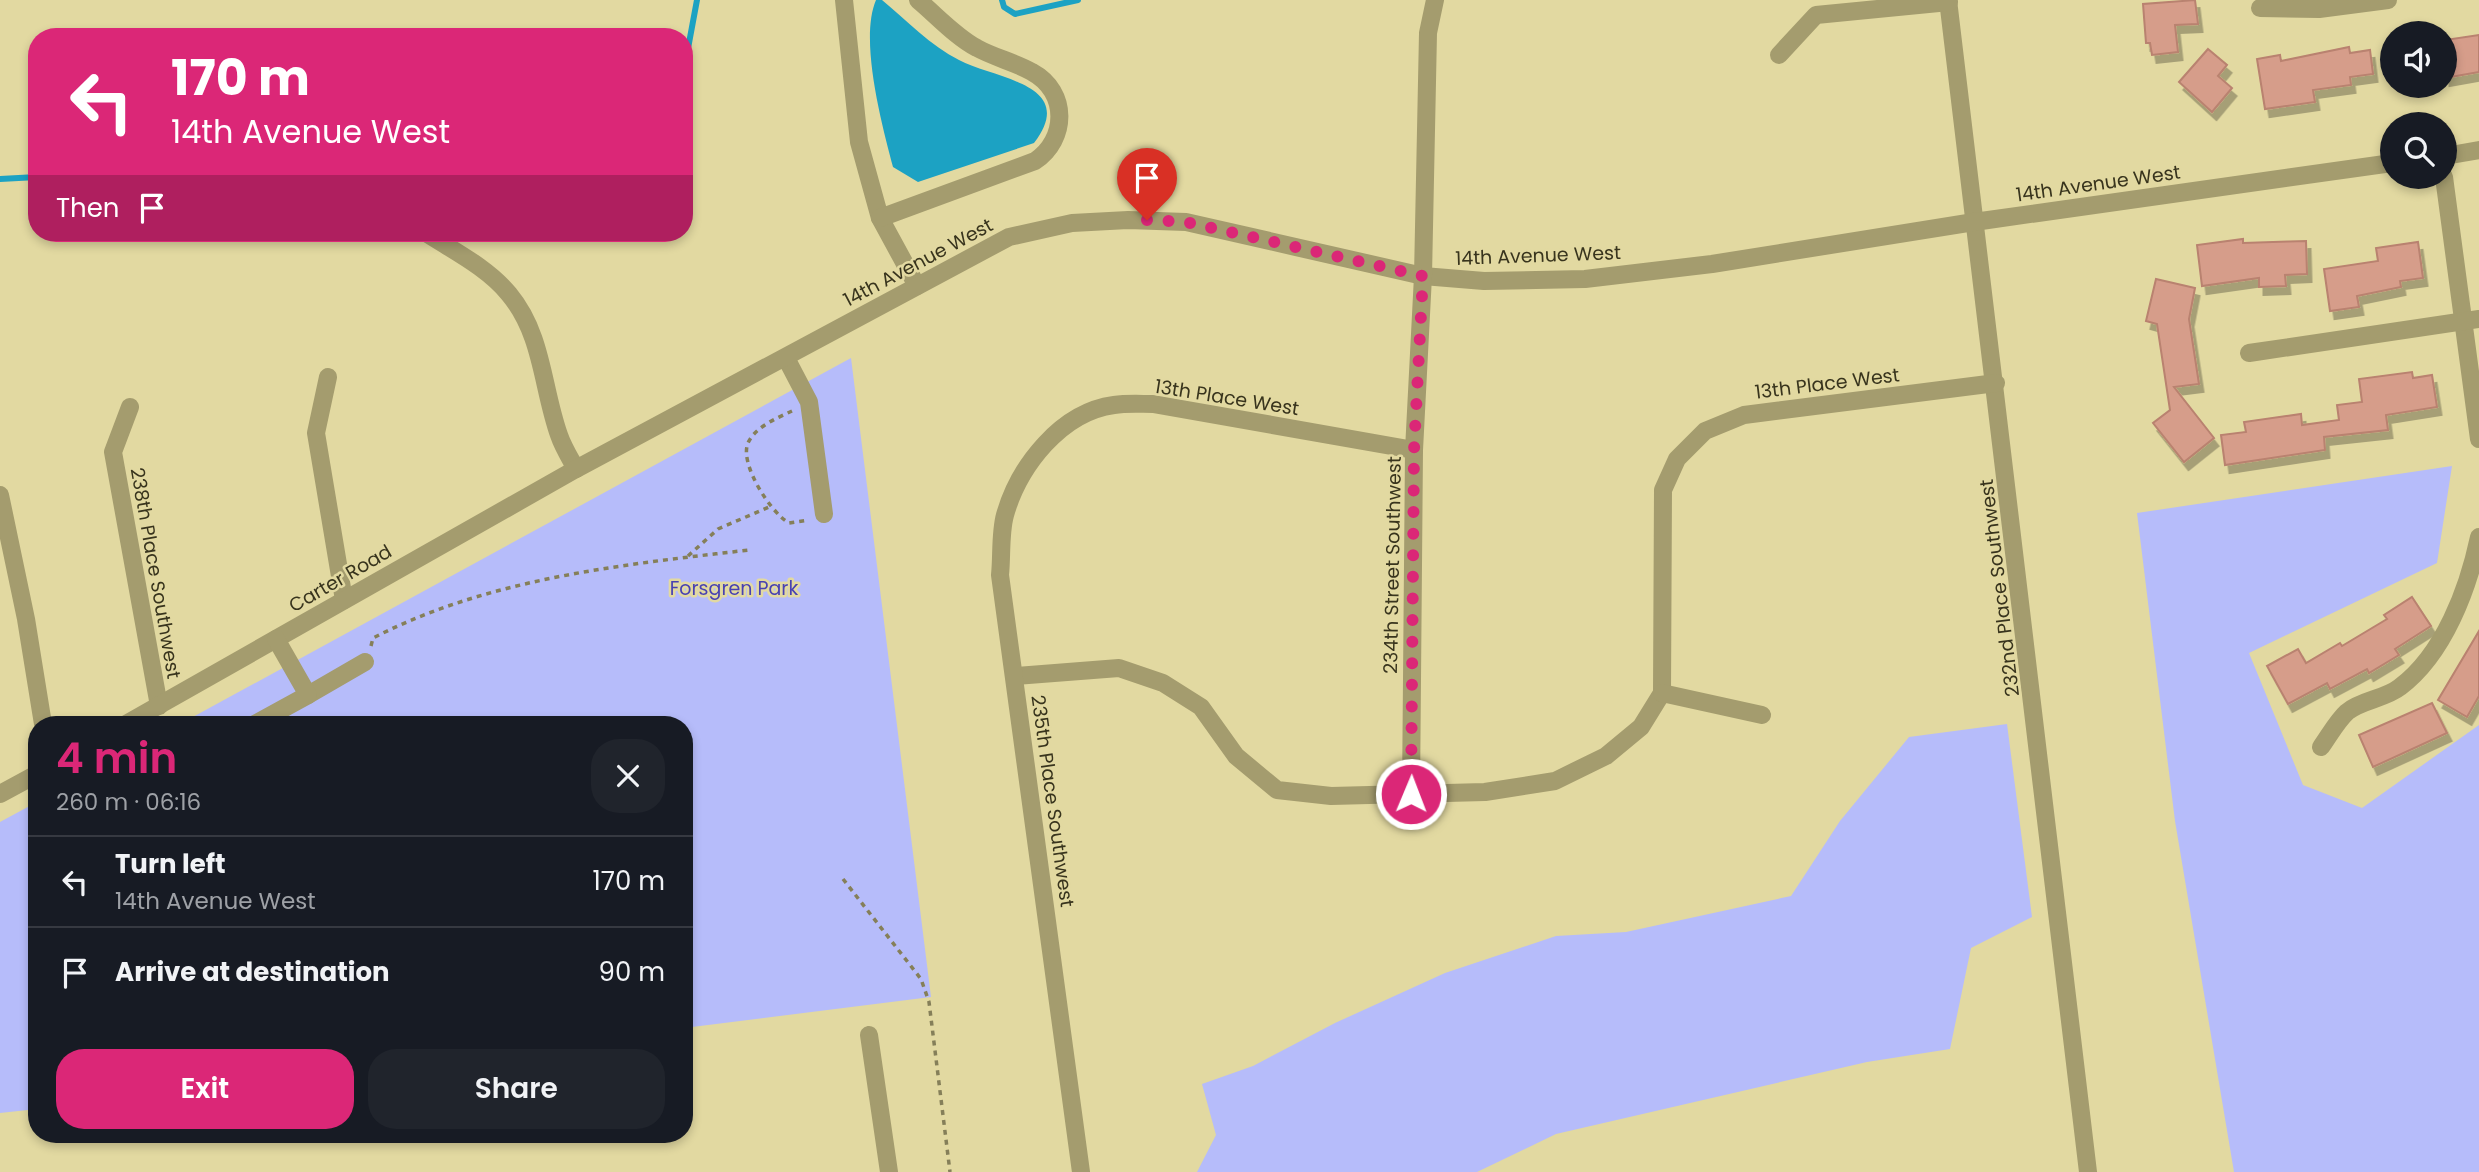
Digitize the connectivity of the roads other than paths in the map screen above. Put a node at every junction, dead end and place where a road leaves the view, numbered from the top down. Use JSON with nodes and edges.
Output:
{"nodes":[{"id":1,"x":844,"y":0,"type":"edge"},
{"id":2,"x":918,"y":0,"type":"edge"},
{"id":3,"x":1435,"y":0,"type":"edge"},
{"id":4,"x":2388,"y":0,"type":"edge"},
{"id":5,"x":1949,"y":1,"type":"edge"},
{"id":6,"x":2260,"y":8,"type":"dead end"},
{"id":7,"x":1779,"y":55,"type":"dead end"},
{"id":8,"x":2479,"y":150,"type":"edge"},
{"id":9,"x":2457,"y":154,"type":"edge"},
{"id":10,"x":2380,"y":165,"type":"edge"},
{"id":11,"x":2446,"y":189,"type":"edge"},
{"id":12,"x":880,"y":218,"type":"junction"},
{"id":13,"x":1974,"y":222,"type":"junction"},
{"id":14,"x":440,"y":242,"type":"edge"},
{"id":15,"x":1423,"y":276,"type":"junction"},
{"id":16,"x":917,"y":286,"type":"junction"},
{"id":17,"x":2472,"y":320,"type":"edge"},
{"id":18,"x":2249,"y":353,"type":"dead end"},
{"id":19,"x":786,"y":358,"type":"junction"},
{"id":20,"x":328,"y":377,"type":"dead end"},
{"id":21,"x":1996,"y":383,"type":"junction"},
{"id":22,"x":130,"y":407,"type":"dead end"},
{"id":23,"x":2479,"y":439,"type":"edge"},
{"id":24,"x":1043,"y":443,"type":"joint"},
{"id":25,"x":1414,"y":450,"type":"junction"},
{"id":26,"x":576,"y":469,"type":"junction"},
{"id":27,"x":0,"y":495,"type":"edge"},
{"id":28,"x":824,"y":514,"type":"road end"},
{"id":29,"x":2479,"y":537,"type":"edge"},
{"id":30,"x":344,"y":600,"type":"junction"},
{"id":31,"x":276,"y":639,"type":"junction"},
{"id":32,"x":365,"y":662,"type":"road end"},
{"id":33,"x":1015,"y":676,"type":"junction"},
{"id":34,"x":1662,"y":694,"type":"junction"},
{"id":35,"x":308,"y":695,"type":"junction"},
{"id":36,"x":159,"y":706,"type":"junction"},
{"id":37,"x":1762,"y":715,"type":"dead end"},
{"id":38,"x":41,"y":716,"type":"edge"},
{"id":39,"x":141,"y":716,"type":"edge"},
{"id":40,"x":270,"y":716,"type":"edge"},
{"id":41,"x":2321,"y":747,"type":"dead end"},
{"id":42,"x":28,"y":781,"type":"edge"},
{"id":43,"x":0,"y":794,"type":"edge"},
{"id":44,"x":1411,"y":794,"type":"junction"},
{"id":45,"x":869,"y":1035,"type":"dead end"},
{"id":46,"x":889,"y":1172,"type":"edge"},
{"id":47,"x":1082,"y":1172,"type":"edge"},
{"id":48,"x":2088,"y":1172,"type":"edge"}],
"edges":[{"from":1,"to":12,"type":"street"},
{"from":2,"to":12,"type":"street"},
{"from":3,"to":15,"type":"street","name":"234th Street Southwest"},
{"from":4,"to":6,"type":"street"},
{"from":5,"to":7,"type":"street"},
{"from":5,"to":13,"type":"street","name":"232nd Place Southwest"},
{"from":8,"to":9,"type":"street"},
{"from":10,"to":13,"type":"street","name":"14th Avenue West"},
{"from":11,"to":17,"type":"street"},
{"from":12,"to":16,"type":"street"},
{"from":13,"to":15,"type":"street","name":"14th Avenue West"},
{"from":13,"to":21,"type":"street","name":"232nd Place Southwest"},
{"from":14,"to":26,"type":"street"},
{"from":15,"to":16,"type":"street","name":"14th Avenue West"},
{"from":15,"to":25,"type":"street","name":"234th Street Southwest"},
{"from":16,"to":19,"type":"street","name":"14th Avenue West"},
{"from":17,"to":18,"type":"street"},
{"from":17,"to":23,"type":"street"},
{"from":19,"to":26,"type":"street","name":"14th Avenue West"},
{"from":19,"to":28,"type":"street"},
{"from":20,"to":30,"type":"street"},
{"from":21,"to":34,"type":"street","name":"13th Place West"},
{"from":21,"to":48,"type":"street","name":"232nd Place Southwest"},
{"from":22,"to":36,"type":"street","name":"238th Place Southwest"},
{"from":24,"to":25,"type":"street","name":"13th Place West"},
{"from":24,"to":33,"type":"street","name":"235th Place Southwest"},
{"from":25,"to":44,"type":"street","name":"234th Street Southwest"},
{"from":26,"to":30,"type":"street","name":"Carter Road"},
{"from":27,"to":38,"type":"street"},
{"from":29,"to":41,"type":"street"},
{"from":30,"to":31,"type":"street","name":"Carter Road"},
{"from":31,"to":35,"type":"street"},
{"from":31,"to":36,"type":"street","name":"Carter Road"},
{"from":32,"to":35,"type":"street"},
{"from":33,"to":44,"type":"street"},
{"from":33,"to":47,"type":"street","name":"235th Place Southwest"},
{"from":34,"to":37,"type":"street"},
{"from":34,"to":44,"type":"street"},
{"from":35,"to":40,"type":"street"},
{"from":36,"to":39,"type":"street","name":"Carter Road"},
{"from":42,"to":43,"type":"street"},
{"from":45,"to":46,"type":"street"}]}
